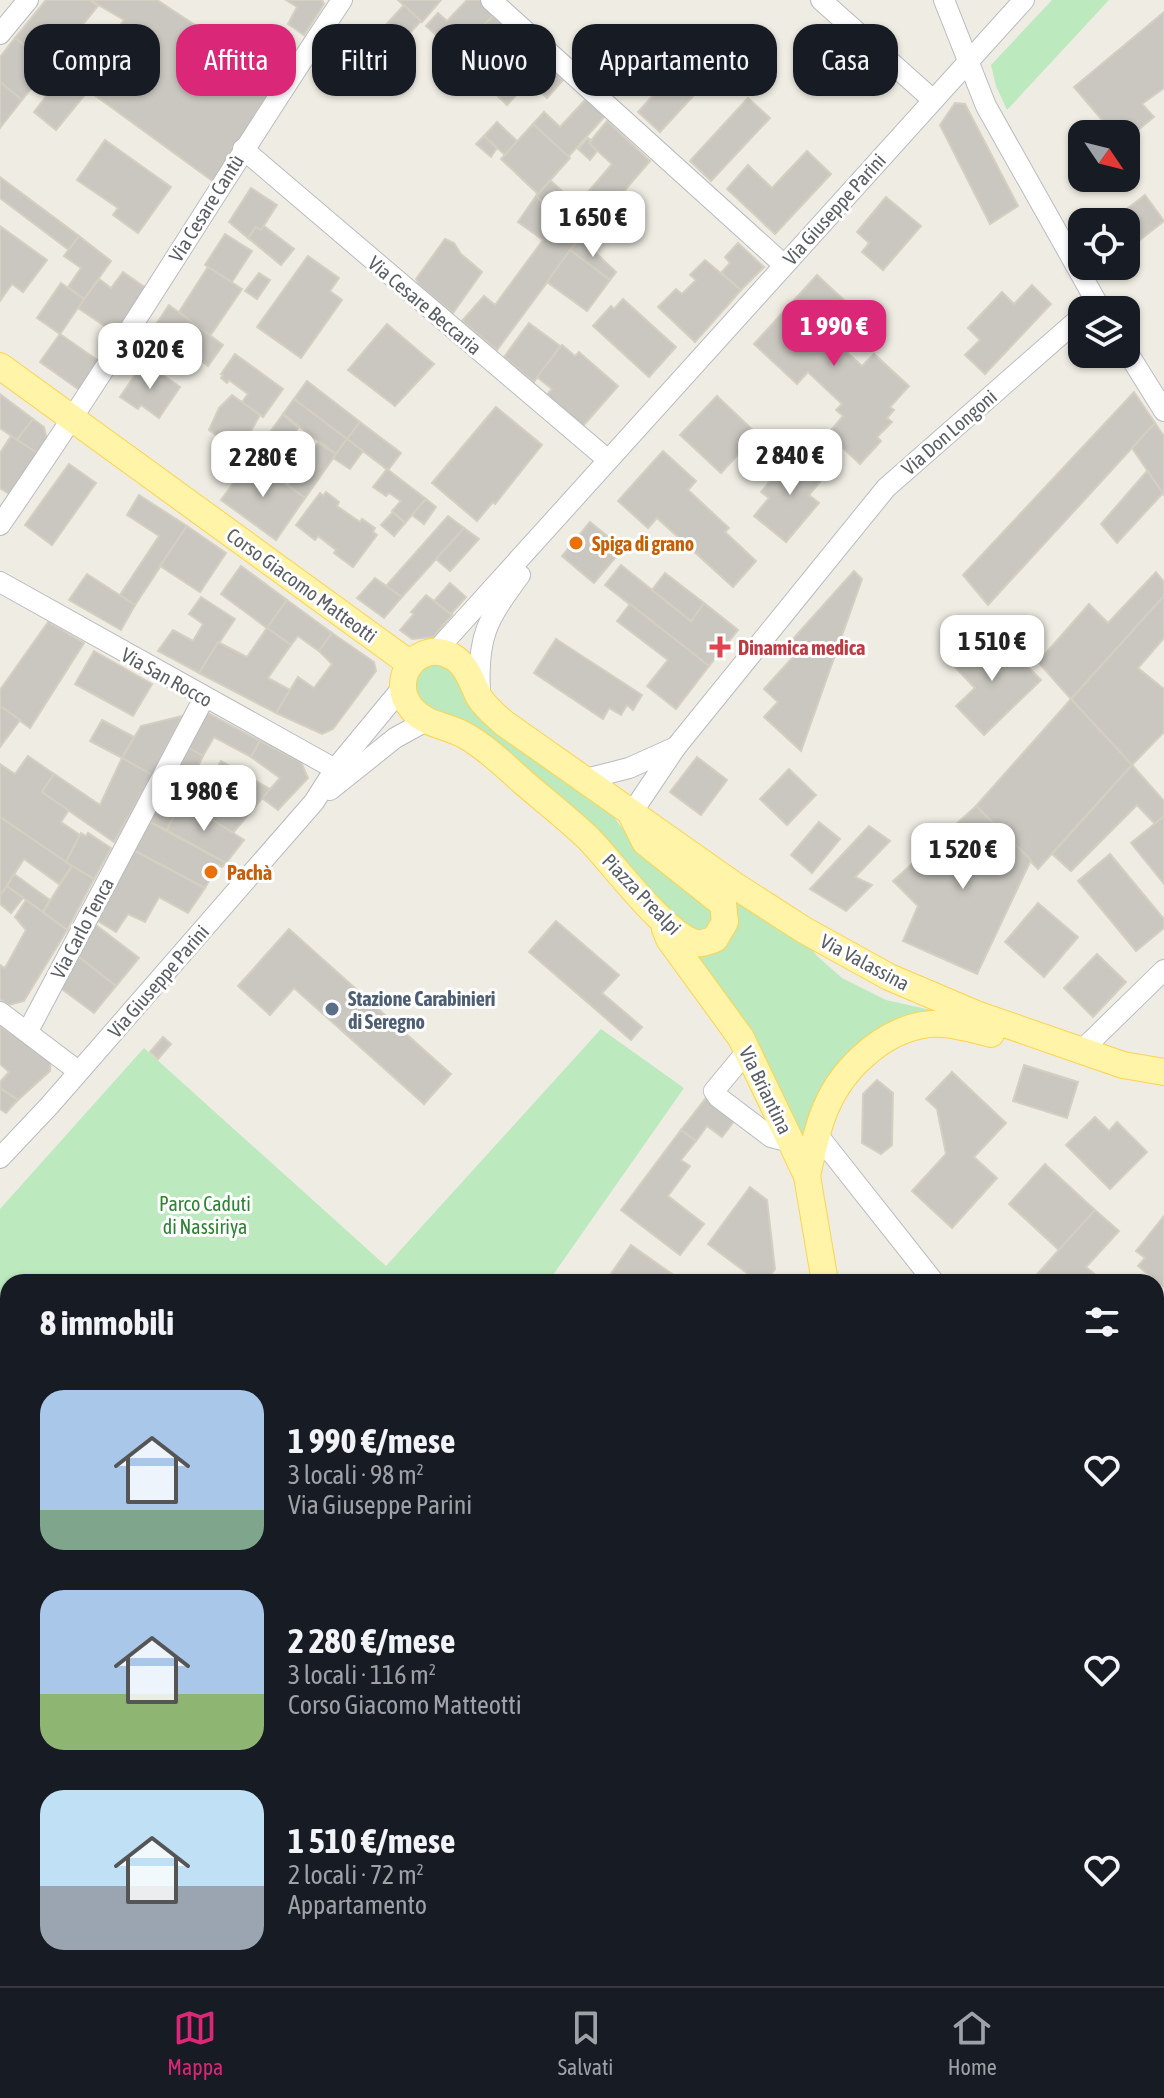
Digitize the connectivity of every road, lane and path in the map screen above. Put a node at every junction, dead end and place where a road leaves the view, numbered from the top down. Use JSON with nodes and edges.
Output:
{"nodes":[{"id":1,"x":28,"y":0,"type":"edge"},
{"id":2,"x":342,"y":0,"type":"edge"},
{"id":3,"x":491,"y":0,"type":"edge"},
{"id":4,"x":821,"y":0,"type":"edge"},
{"id":5,"x":944,"y":0,"type":"edge"},
{"id":6,"x":1024,"y":0,"type":"edge"},
{"id":7,"x":0,"y":34,"type":"edge"},
{"id":8,"x":968,"y":61,"type":"junction"},
{"id":9,"x":933,"y":100,"type":"junction"},
{"id":10,"x":243,"y":149,"type":"junction"},
{"id":11,"x":784,"y":265,"type":"junction"},
{"id":12,"x":1085,"y":296,"type":"edge"},
{"id":13,"x":1068,"y":331,"type":"edge"},
{"id":14,"x":0,"y":366,"type":"edge"},
{"id":15,"x":1137,"y":368,"type":"edge"},
{"id":16,"x":1164,"y":411,"type":"edge"},
{"id":17,"x":73,"y":419,"type":"junction"},
{"id":18,"x":608,"y":460,"type":"junction"},
{"id":19,"x":581,"y":491,"type":"junction"},
{"id":20,"x":0,"y":525,"type":"edge"},
{"id":21,"x":0,"y":582,"type":"edge"},
{"id":22,"x":436,"y":651,"type":"junction"},
{"id":23,"x":406,"y":676,"type":"junction"},
{"id":24,"x":204,"y":698,"type":"junction"},
{"id":25,"x":480,"y":699,"type":"junction"},
{"id":26,"x":426,"y":721,"type":"junction"},
{"id":27,"x":676,"y":747,"type":"junction"},
{"id":28,"x":335,"y":769,"type":"junction"},
{"id":29,"x":582,"y":780,"type":"junction"},
{"id":30,"x":314,"y":802,"type":"junction"},
{"id":31,"x":631,"y":814,"type":"junction"},
{"id":32,"x":660,"y":918,"type":"junction"},
{"id":33,"x":1164,"y":970,"type":"edge"},
{"id":34,"x":0,"y":1012,"type":"edge"},
{"id":35,"x":28,"y":1031,"type":"junction"},
{"id":36,"x":748,"y":1050,"type":"junction"},
{"id":37,"x":1082,"y":1050,"type":"junction"},
{"id":38,"x":1123,"y":1065,"type":"junction"},
{"id":39,"x":78,"y":1071,"type":"junction"},
{"id":40,"x":1164,"y":1072,"type":"edge"},
{"id":41,"x":817,"y":1134,"type":"junction"},
{"id":42,"x":791,"y":1142,"type":"junction"},
{"id":43,"x":0,"y":1158,"type":"edge"},
{"id":44,"x":807,"y":1176,"type":"junction"},
{"id":45,"x":824,"y":1274,"type":"edge"},
{"id":46,"x":928,"y":1274,"type":"edge"}],
"edges":[{"from":1,"to":7,"type":"street"},
{"from":2,"to":10,"type":"street","name":"Via Cesare Cantù"},
{"from":3,"to":11,"type":"street"},
{"from":4,"to":9,"type":"street"},
{"from":5,"to":8,"type":"street"},
{"from":6,"to":8,"type":"street","name":"Via Giuseppe Parini"},
{"from":8,"to":9,"type":"street","name":"Via Giuseppe Parini"},
{"from":8,"to":12,"type":"street"},
{"from":9,"to":11,"type":"street","name":"Via Giuseppe Parini"},
{"from":10,"to":17,"type":"street","name":"Via Cesare Cantù"},
{"from":10,"to":18,"type":"street","name":"Via Cesare Beccaria"},
{"from":11,"to":18,"type":"street","name":"Via Giuseppe Parini"},
{"from":13,"to":27,"type":"street","name":"Via Don Longoni"},
{"from":14,"to":17,"type":"main road","name":"Corso Giacomo Matteotti"},
{"from":15,"to":16,"type":"street"},
{"from":17,"to":20,"type":"street","name":"Via Cesare Cantù"},
{"from":17,"to":23,"type":"main road","name":"Corso Giacomo Matteotti"},
{"from":18,"to":19,"type":"street","name":"Via Giuseppe Parini"},
{"from":19,"to":22,"type":"street","name":"Via Giuseppe Parini"},
{"from":19,"to":25,"type":"street","name":"Via Giuseppe Parini"},
{"from":21,"to":24,"type":"street","name":"Via San Rocco"},
{"from":22,"to":23,"type":"main road"},
{"from":22,"to":25,"type":"main road","name":"Piazza Prealpi"},
{"from":23,"to":26,"type":"main road"},
{"from":23,"to":28,"type":"street","name":"Via Giuseppe Parini"},
{"from":24,"to":28,"type":"street","name":"Via San Rocco"},
{"from":24,"to":35,"type":"street","name":"Via Carlo Tenca"},
{"from":25,"to":29,"type":"main road","name":"Piazza Prealpi"},
{"from":26,"to":30,"type":"street","name":"Via Giuseppe Parini"},
{"from":26,"to":32,"type":"main road","name":"Piazza Prealpi"},
{"from":27,"to":29,"type":"street","name":"Via Don Longoni"},
{"from":27,"to":31,"type":"street","name":"Via Don Longoni"},
{"from":28,"to":30,"type":"street","name":"Via Giuseppe Parini"},
{"from":29,"to":31,"type":"main road","name":"Piazza Prealpi"},
{"from":30,"to":39,"type":"street","name":"Via Giuseppe Parini"},
{"from":31,"to":32,"type":"main road","name":"Piazza Prealpi"},
{"from":31,"to":37,"type":"main road","name":"Via Valassina"},
{"from":32,"to":36,"type":"main road","name":"Via Briantina"},
{"from":33,"to":37,"type":"street"},
{"from":34,"to":35,"type":"street"},
{"from":35,"to":39,"type":"street"},
{"from":36,"to":42,"type":"main road","name":"Via Briantina"},
{"from":36,"to":42,"type":"street"},
{"from":37,"to":38,"type":"main road","name":"Via Valassina"},
{"from":38,"to":40,"type":"main road","name":"Via Valassina"},
{"from":38,"to":41,"type":"main road","name":"Via Valassina"},
{"from":39,"to":43,"type":"street","name":"Via Giuseppe Parini"},
{"from":41,"to":44,"type":"main road","name":"Via Valassina"},
{"from":41,"to":46,"type":"street"},
{"from":42,"to":44,"type":"main road","name":"Via Briantina"},
{"from":44,"to":45,"type":"main road","name":"Via Briantina"}]}
